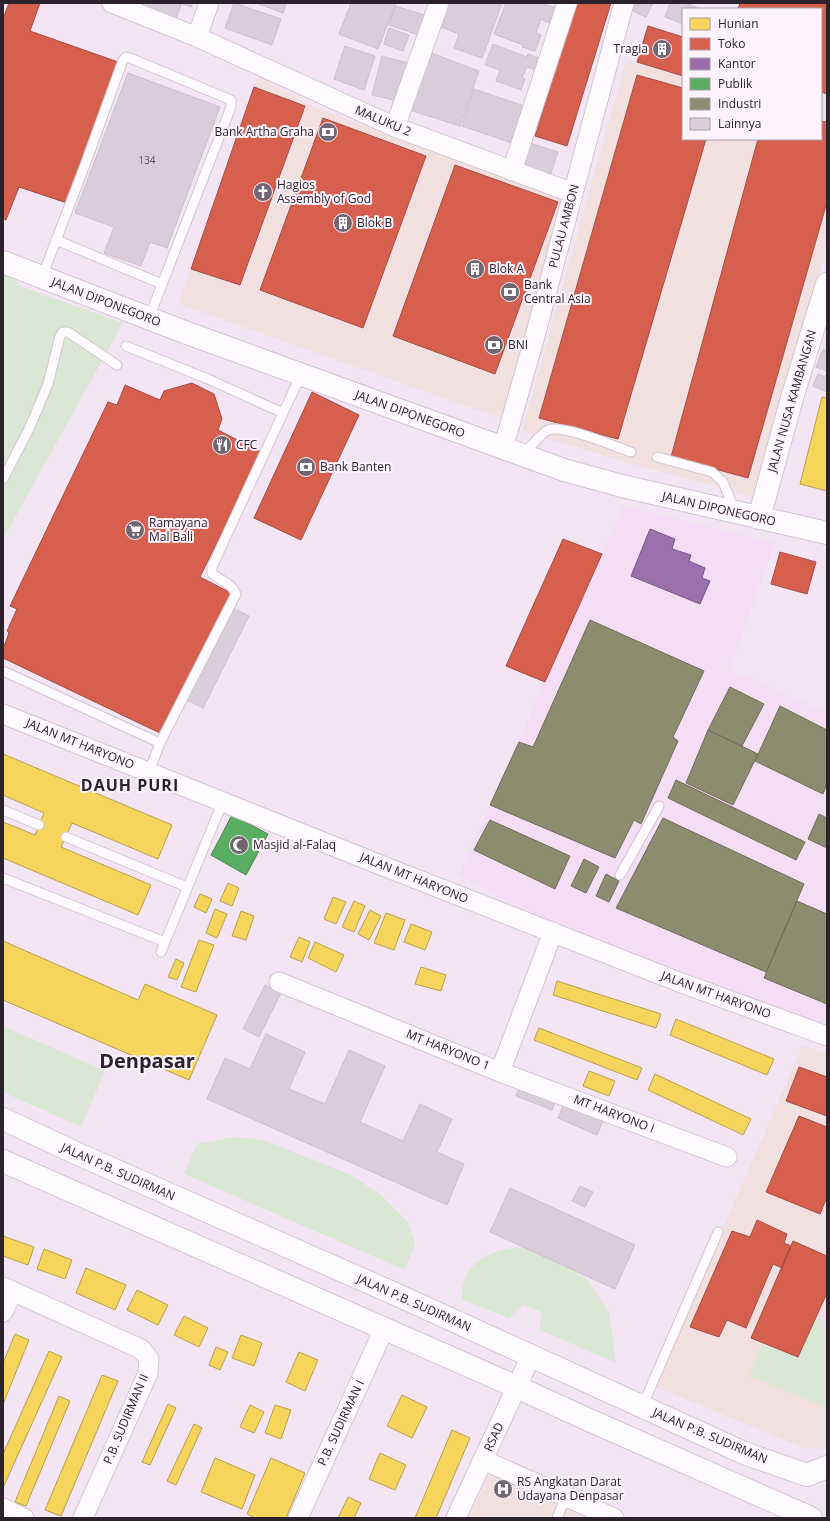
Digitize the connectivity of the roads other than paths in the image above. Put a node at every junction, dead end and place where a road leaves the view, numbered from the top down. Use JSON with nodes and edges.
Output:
{"nodes":[{"id":1,"x":112,"y":3,"type":"edge"},
{"id":2,"x":209,"y":3,"type":"edge"},
{"id":3,"x":439,"y":3,"type":"edge"},
{"id":4,"x":567,"y":3,"type":"edge"},
{"id":5,"x":624,"y":3,"type":"edge"},
{"id":6,"x":197,"y":37,"type":"junction"},
{"id":7,"x":395,"y":127,"type":"junction"},
{"id":8,"x":512,"y":171,"type":"junction"},
{"id":9,"x":573,"y":193,"type":"junction"},
{"id":10,"x":56,"y":240,"type":"junction"},
{"id":11,"x":3,"y":262,"type":"edge"},
{"id":12,"x":42,"y":277,"type":"junction"},
{"id":13,"x":162,"y":284,"type":"junction"},
{"id":14,"x":827,"y":284,"type":"edge"},
{"id":15,"x":149,"y":318,"type":"junction"},
{"id":16,"x":126,"y":346,"type":"dead end"},
{"id":17,"x":117,"y":365,"type":"dead end"},
{"id":18,"x":301,"y":374,"type":"junction"},
{"id":19,"x":283,"y":413,"type":"junction"},
{"id":20,"x":512,"y":452,"type":"junction"},
{"id":21,"x":631,"y":452,"type":"dead end"},
{"id":22,"x":657,"y":456,"type":"dead end"},
{"id":23,"x":3,"y":479,"type":"edge"},
{"id":24,"x":736,"y":513,"type":"junction"},
{"id":25,"x":759,"y":518,"type":"junction"},
{"id":26,"x":827,"y":533,"type":"edge"},
{"id":27,"x":3,"y":671,"type":"edge"},
{"id":28,"x":3,"y":714,"type":"edge"},
{"id":29,"x":160,"y":743,"type":"junction"},
{"id":30,"x":149,"y":772,"type":"junction"},
{"id":31,"x":223,"y":801,"type":"junction"},
{"id":32,"x":659,"y":806,"type":"dead end"},
{"id":33,"x":3,"y":810,"type":"edge"},
{"id":34,"x":39,"y":825,"type":"dead end"},
{"id":35,"x":66,"y":837,"type":"dead end"},
{"id":36,"x":620,"y":875,"type":"dead end"},
{"id":37,"x":3,"y":878,"type":"edge"},
{"id":38,"x":187,"y":887,"type":"junction"},
{"id":39,"x":553,"y":932,"type":"junction"},
{"id":40,"x":166,"y":942,"type":"junction"},
{"id":41,"x":161,"y":952,"type":"dead end"},
{"id":42,"x":279,"y":982,"type":"dead end"},
{"id":43,"x":827,"y":1036,"type":"edge"},
{"id":44,"x":500,"y":1072,"type":"junction"},
{"id":45,"x":3,"y":1119,"type":"edge"},
{"id":46,"x":727,"y":1157,"type":"dead end"},
{"id":47,"x":3,"y":1161,"type":"edge"},
{"id":48,"x":718,"y":1232,"type":"dead end"},
{"id":49,"x":8,"y":1289,"type":"edge"},
{"id":50,"x":3,"y":1312,"type":"edge"},
{"id":51,"x":384,"y":1329,"type":"junction"},
{"id":52,"x":531,"y":1356,"type":"junction"},
{"id":53,"x":517,"y":1387,"type":"junction"},
{"id":54,"x":642,"y":1407,"type":"junction"},
{"id":55,"x":483,"y":1460,"type":"junction"},
{"id":56,"x":827,"y":1467,"type":"edge"},
{"id":57,"x":566,"y":1496,"type":"junction"},
{"id":58,"x":3,"y":1508,"type":"edge"},
{"id":59,"x":24,"y":1518,"type":"edge"},
{"id":60,"x":83,"y":1518,"type":"edge"},
{"id":61,"x":298,"y":1518,"type":"edge"},
{"id":62,"x":456,"y":1518,"type":"edge"},
{"id":63,"x":557,"y":1518,"type":"edge"},
{"id":64,"x":614,"y":1518,"type":"edge"},
{"id":65,"x":811,"y":1518,"type":"edge"}],
"edges":[{"from":1,"to":6,"type":"street","name":"MALUKU 2"},
{"from":2,"to":6,"type":"street"},
{"from":3,"to":7,"type":"street"},
{"from":4,"to":8,"type":"street"},
{"from":5,"to":9,"type":"street","name":"PULAU AMBON"},
{"from":6,"to":7,"type":"street","name":"MALUKU 2"},
{"from":7,"to":8,"type":"street","name":"MALUKU 2"},
{"from":8,"to":9,"type":"street","name":"MALUKU 2"},
{"from":9,"to":20,"type":"street","name":"PULAU AMBON"},
{"from":10,"to":12,"type":"lane"},
{"from":10,"to":13,"type":"lane"},
{"from":10,"to":13,"type":"lane"},
{"from":11,"to":12,"type":"main road","name":"JALAN DIPONEGORO"},
{"from":12,"to":15,"type":"main road","name":"JALAN DIPONEGORO"},
{"from":13,"to":15,"type":"lane"},
{"from":14,"to":25,"type":"main road","name":"JALAN NUSA KAMBANGAN"},
{"from":15,"to":18,"type":"main road","name":"JALAN DIPONEGORO"},
{"from":16,"to":19,"type":"lane"},
{"from":17,"to":23,"type":"lane"},
{"from":18,"to":19,"type":"lane"},
{"from":18,"to":20,"type":"main road","name":"JALAN DIPONEGORO"},
{"from":19,"to":29,"type":"lane"},
{"from":20,"to":21,"type":"lane"},
{"from":20,"to":24,"type":"main road","name":"JALAN DIPONEGORO"},
{"from":22,"to":24,"type":"lane"},
{"from":24,"to":25,"type":"main road","name":"JALAN DIPONEGORO"},
{"from":25,"to":26,"type":"main road","name":"JALAN DIPONEGORO"},
{"from":27,"to":29,"type":"lane"},
{"from":28,"to":30,"type":"street","name":"JALAN MT HARYONO"},
{"from":29,"to":30,"type":"lane"},
{"from":30,"to":31,"type":"street","name":"JALAN MT HARYONO"},
{"from":31,"to":38,"type":"lane"},
{"from":31,"to":39,"type":"street","name":"JALAN MT HARYONO"},
{"from":32,"to":36,"type":"lane"},
{"from":33,"to":34,"type":"lane"},
{"from":35,"to":38,"type":"lane"},
{"from":37,"to":40,"type":"lane"},
{"from":38,"to":40,"type":"lane"},
{"from":39,"to":43,"type":"street","name":"JALAN MT HARYONO"},
{"from":39,"to":44,"type":"street","name":"MT HARYONO 1"},
{"from":40,"to":41,"type":"lane"},
{"from":42,"to":44,"type":"street","name":"MT HARYONO 1"},
{"from":44,"to":46,"type":"street","name":"MT HARYONO I"},
{"from":45,"to":52,"type":"main road","name":"JALAN P.B. SUDIRMAN"},
{"from":47,"to":51,"type":"main road"},
{"from":48,"to":54,"type":"lane"},
{"from":49,"to":50,"type":"street"},
{"from":49,"to":60,"type":"street","name":"P.B. SUDIRMAN II"},
{"from":51,"to":53,"type":"main road"},
{"from":51,"to":61,"type":"street","name":"P.B. SUDIRMAN I"},
{"from":52,"to":53,"type":"street","name":"RSAD"},
{"from":52,"to":54,"type":"main road","name":"JALAN P.B. SUDIRMAN"},
{"from":53,"to":55,"type":"street","name":"RSAD"},
{"from":53,"to":65,"type":"main road"},
{"from":54,"to":56,"type":"main road","name":"JALAN P.B. SUDIRMAN"},
{"from":55,"to":57,"type":"street"},
{"from":55,"to":62,"type":"street","name":"RSAD"},
{"from":57,"to":63,"type":"lane"},
{"from":57,"to":64,"type":"street"},
{"from":58,"to":59,"type":"street"}]}
